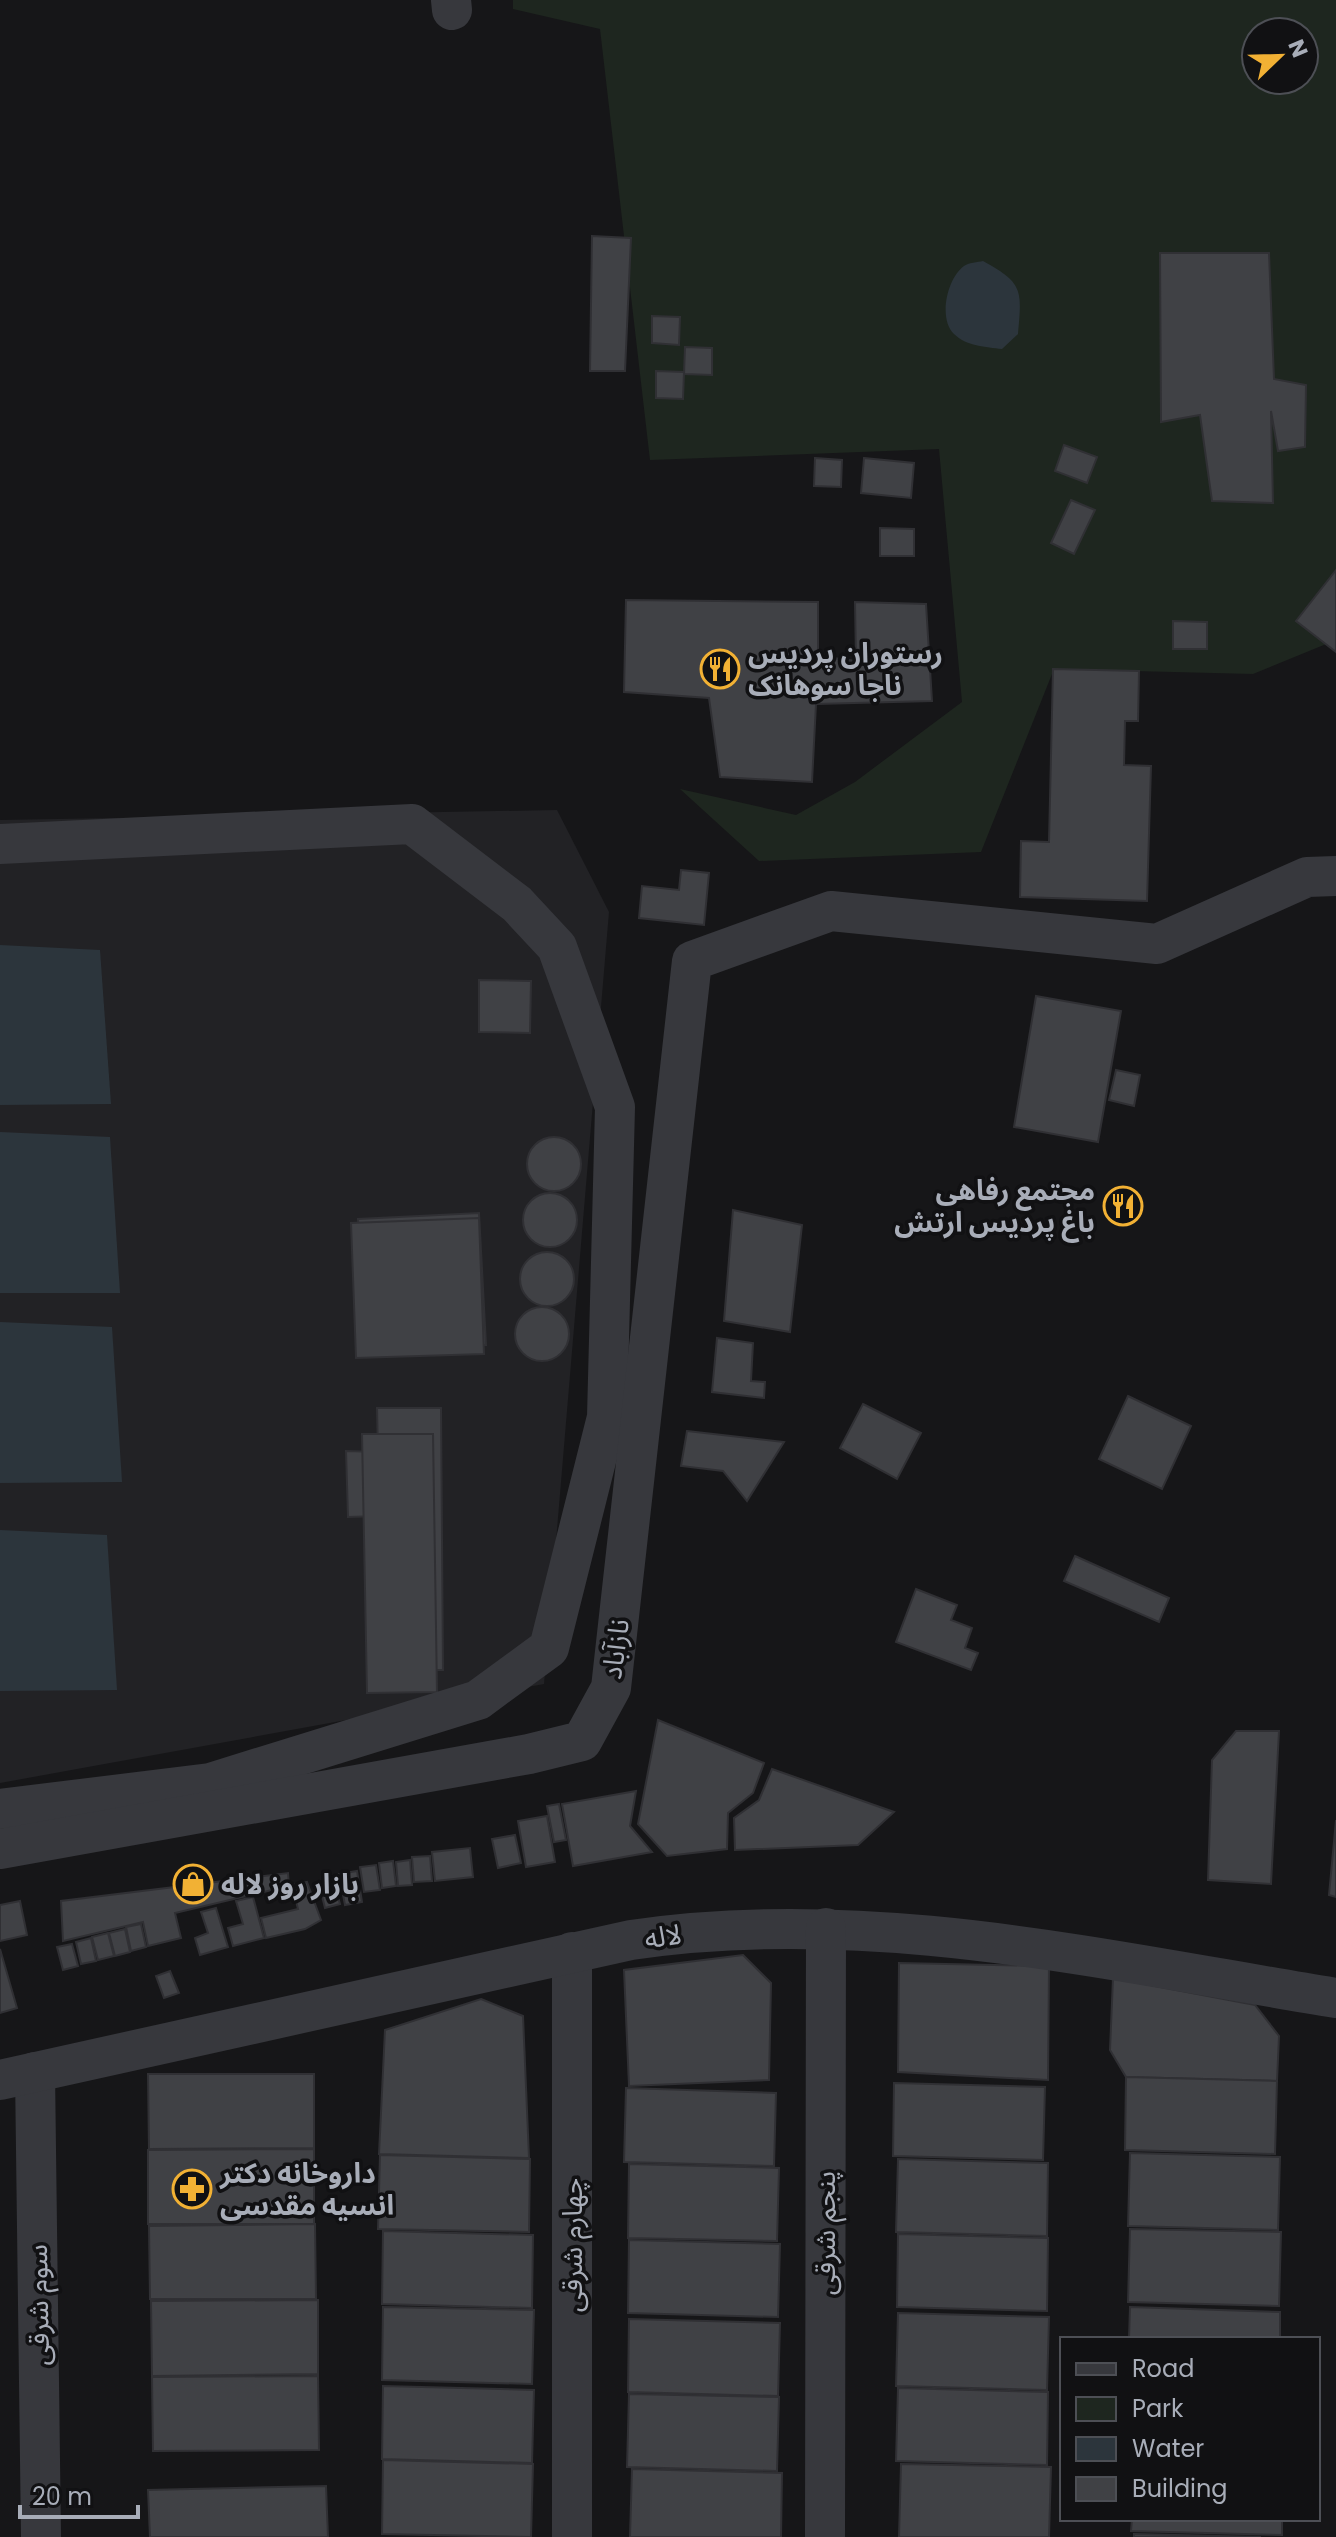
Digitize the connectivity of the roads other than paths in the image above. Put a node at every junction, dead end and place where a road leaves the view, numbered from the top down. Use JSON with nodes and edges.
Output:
{"nodes":[{"id":1,"x":0,"y":844,"type":"edge"},
{"id":2,"x":1336,"y":876,"type":"edge"},
{"id":3,"x":0,"y":1809,"type":"edge"},
{"id":4,"x":0,"y":1849,"type":"edge"},
{"id":5,"x":826,"y":1928,"type":"junction"},
{"id":6,"x":572,"y":1952,"type":"junction"},
{"id":7,"x":1336,"y":1998,"type":"edge"},
{"id":8,"x":17,"y":2076,"type":"edge"},
{"id":9,"x":41,"y":2537,"type":"edge"},
{"id":10,"x":572,"y":2537,"type":"edge"},
{"id":11,"x":825,"y":2537,"type":"edge"}],
"edges":[{"from":1,"to":3,"type":"street"},
{"from":2,"to":4,"type":"street","name":"نازآباد"},
{"from":5,"to":6,"type":"street","name":"لاله"},
{"from":5,"to":7,"type":"street","name":"لاله"},
{"from":5,"to":11,"type":"street","name":"پنجم شرقی"},
{"from":6,"to":8,"type":"street","name":"لاله"},
{"from":6,"to":10,"type":"street","name":"چهارم شرقی"},
{"from":8,"to":9,"type":"street","name":"سوم شرقی"}]}
